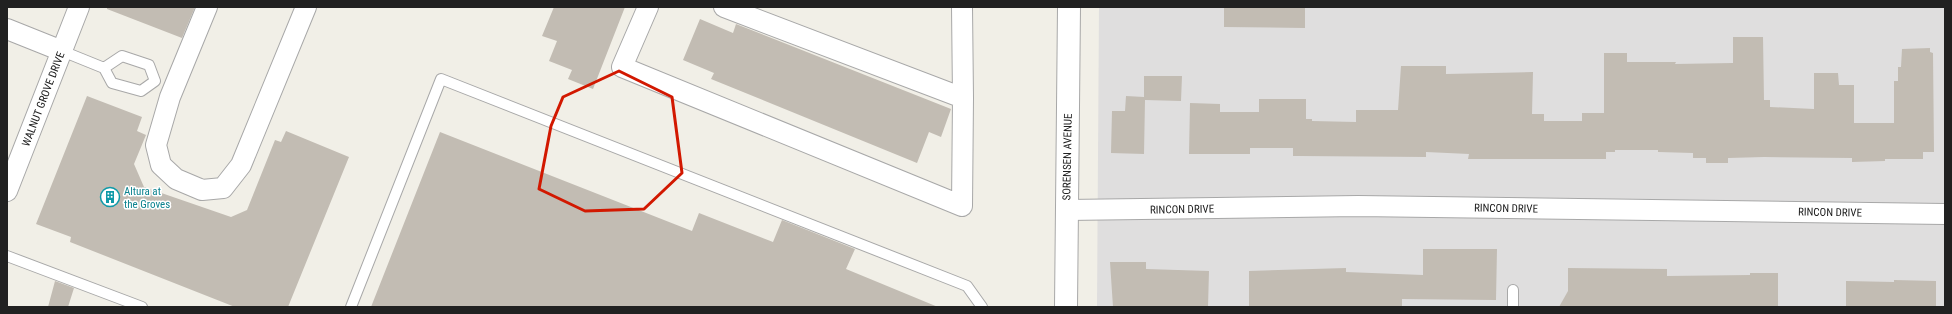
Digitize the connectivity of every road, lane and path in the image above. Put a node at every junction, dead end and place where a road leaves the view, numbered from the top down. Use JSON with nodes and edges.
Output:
{"nodes":[{"id":1,"x":79,"y":7,"type":"edge"},
{"id":2,"x":207,"y":7,"type":"edge"},
{"id":3,"x":306,"y":7,"type":"edge"},
{"id":4,"x":648,"y":7,"type":"edge"},
{"id":5,"x":724,"y":7,"type":"edge"},
{"id":6,"x":962,"y":7,"type":"edge"},
{"id":7,"x":1069,"y":7,"type":"edge"},
{"id":8,"x":7,"y":29,"type":"edge"},
{"id":9,"x":62,"y":51,"type":"junction"},
{"id":10,"x":104,"y":68,"type":"junction"},
{"id":11,"x":155,"y":81,"type":"junction"},
{"id":12,"x":174,"y":86,"type":"junction"},
{"id":13,"x":963,"y":98,"type":"junction"},
{"id":14,"x":7,"y":191,"type":"edge"},
{"id":15,"x":1067,"y":210,"type":"junction"},
{"id":16,"x":1945,"y":214,"type":"edge"},
{"id":17,"x":7,"y":256,"type":"edge"},
{"id":18,"x":1513,"y":290,"type":"dead end"},
{"id":19,"x":142,"y":307,"type":"edge"},
{"id":20,"x":351,"y":307,"type":"edge"},
{"id":21,"x":982,"y":307,"type":"edge"},
{"id":22,"x":1066,"y":307,"type":"edge"},
{"id":23,"x":1513,"y":307,"type":"edge"}],
"edges":[{"from":1,"to":9,"type":"street","name":"WALNUT GROVE DRIVE"},
{"from":2,"to":12,"type":"street"},
{"from":3,"to":12,"type":"street"},
{"from":4,"to":13,"type":"street"},
{"from":5,"to":13,"type":"street"},
{"from":6,"to":13,"type":"street"},
{"from":7,"to":15,"type":"street","name":"SORENSEN AVENUE"},
{"from":8,"to":9,"type":"street"},
{"from":9,"to":10,"type":"lane"},
{"from":9,"to":14,"type":"street","name":"WALNUT GROVE DRIVE"},
{"from":10,"to":11,"type":"lane"},
{"from":10,"to":11,"type":"lane"},
{"from":11,"to":12,"type":"lane"},
{"from":15,"to":16,"type":"street","name":"RINCON DRIVE"},
{"from":15,"to":22,"type":"street","name":"SORENSEN AVENUE"},
{"from":17,"to":19,"type":"lane"},
{"from":18,"to":23,"type":"lane"},
{"from":20,"to":21,"type":"lane"}]}
